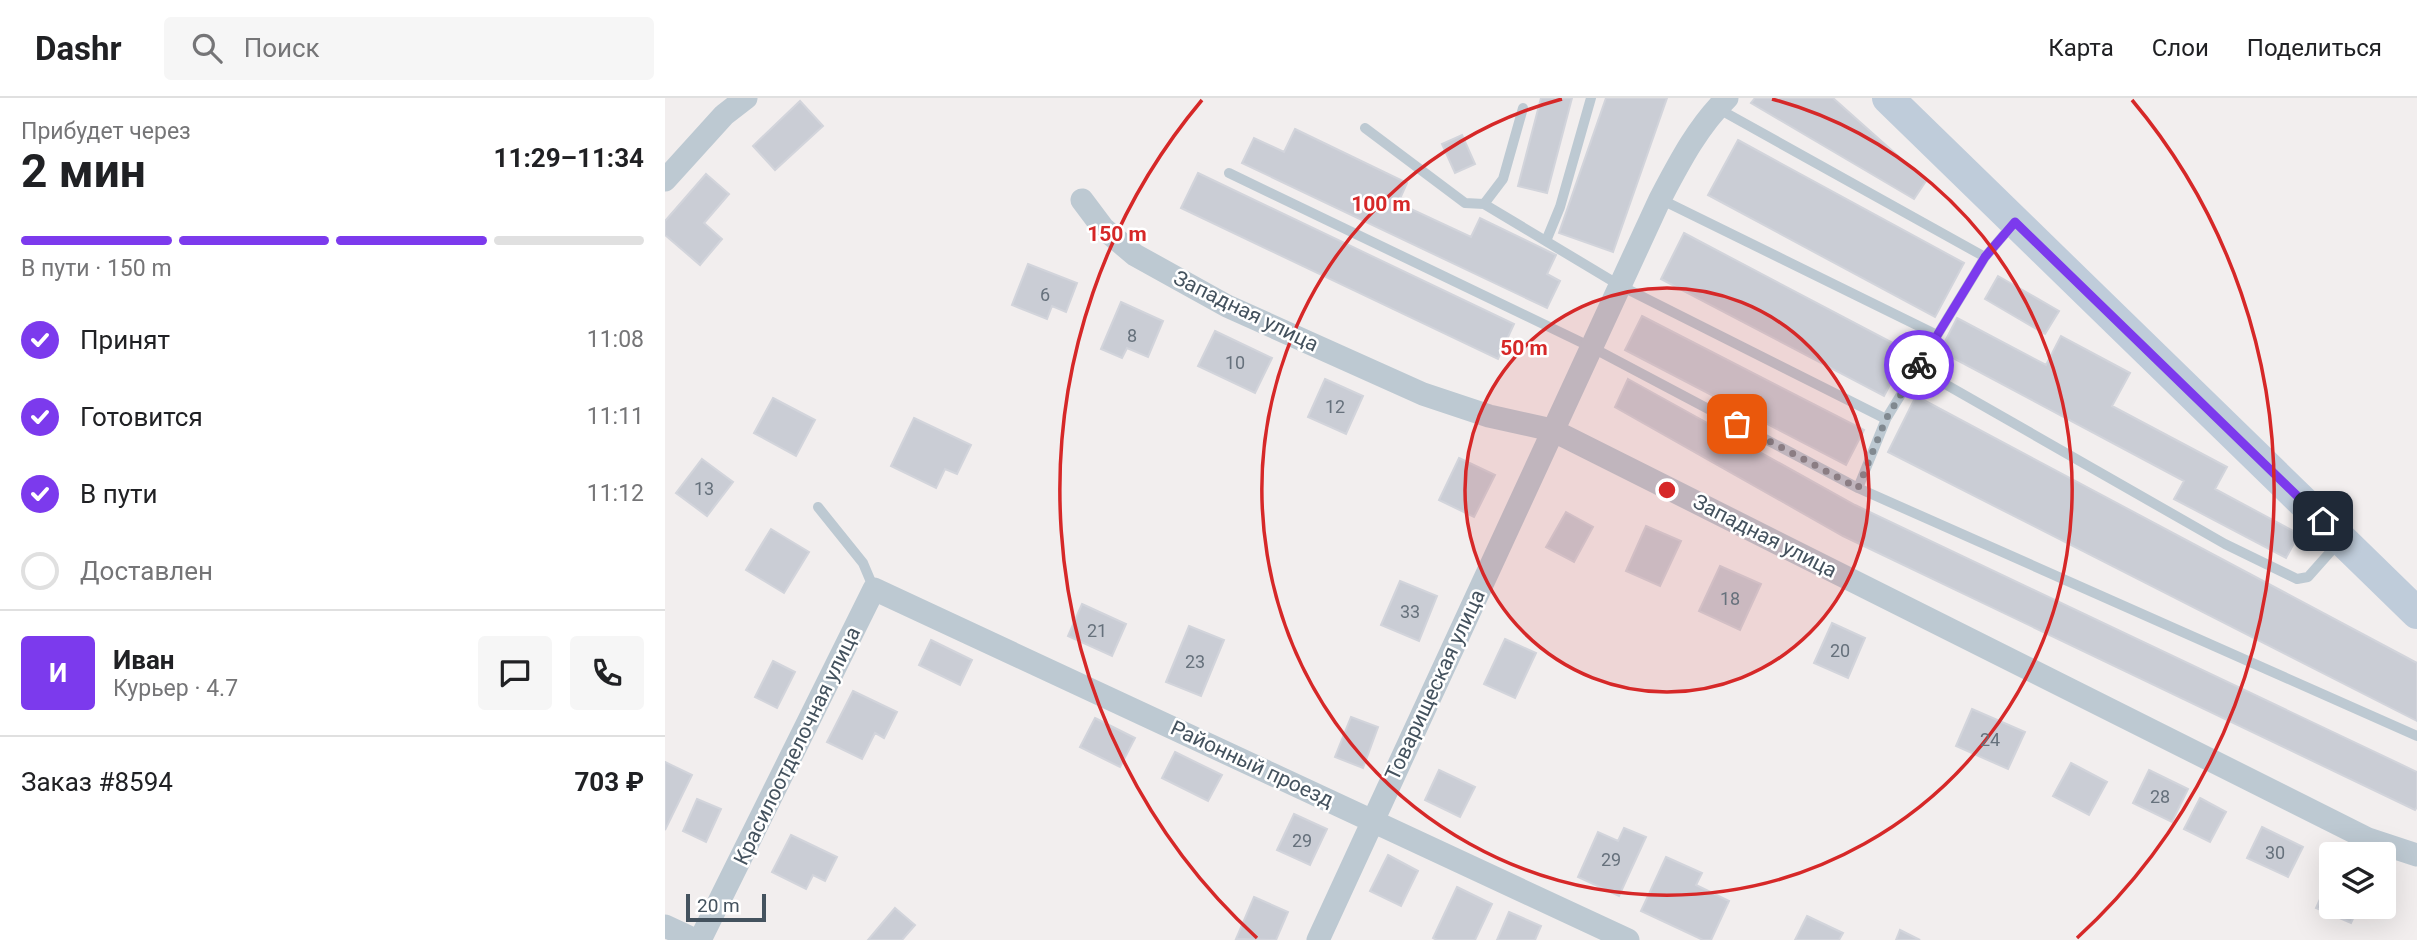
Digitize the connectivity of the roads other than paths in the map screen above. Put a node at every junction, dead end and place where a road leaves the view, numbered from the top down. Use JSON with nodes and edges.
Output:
{"nodes":[{"id":1,"x":746,"y":98,"type":"edge"},
{"id":2,"x":1591,"y":98,"type":"edge"},
{"id":3,"x":1888,"y":98,"type":"edge"},
{"id":4,"x":1722,"y":103,"type":"edge"},
{"id":5,"x":1523,"y":108,"type":"dead end"},
{"id":6,"x":1365,"y":128,"type":"dead end"},
{"id":7,"x":1229,"y":173,"type":"dead end"},
{"id":8,"x":665,"y":180,"type":"edge"},
{"id":9,"x":1660,"y":199,"type":"junction"},
{"id":10,"x":1082,"y":200,"type":"dead end"},
{"id":11,"x":1483,"y":204,"type":"junction"},
{"id":12,"x":2015,"y":222,"type":"junction"},
{"id":13,"x":1546,"y":241,"type":"junction"},
{"id":14,"x":1985,"y":257,"type":"junction"},
{"id":15,"x":1619,"y":285,"type":"junction"},
{"id":16,"x":1937,"y":335,"type":"junction"},
{"id":17,"x":1593,"y":348,"type":"junction"},
{"id":18,"x":1917,"y":368,"type":"junction"},
{"id":19,"x":1886,"y":419,"type":"junction"},
{"id":20,"x":1552,"y":430,"type":"junction"},
{"id":21,"x":1858,"y":488,"type":"junction"},
{"id":22,"x":818,"y":508,"type":"dead end"},
{"id":23,"x":2342,"y":540,"type":"junction"},
{"id":24,"x":874,"y":589,"type":"junction"},
{"id":25,"x":2417,"y":613,"type":"edge"},
{"id":26,"x":2417,"y":736,"type":"edge"},
{"id":27,"x":1372,"y":820,"type":"junction"},
{"id":28,"x":2417,"y":855,"type":"edge"},
{"id":29,"x":665,"y":926,"type":"edge"},
{"id":30,"x":695,"y":940,"type":"edge"},
{"id":31,"x":700,"y":940,"type":"edge"},
{"id":32,"x":1318,"y":940,"type":"edge"},
{"id":33,"x":1628,"y":940,"type":"edge"}],
"edges":[{"from":1,"to":8,"type":"street"},
{"from":2,"to":13,"type":"lane"},
{"from":3,"to":12,"type":"street"},
{"from":4,"to":9,"type":"street","name":"Товарищеская улица"},
{"from":4,"to":14,"type":"lane"},
{"from":5,"to":11,"type":"lane"},
{"from":6,"to":11,"type":"lane"},
{"from":7,"to":17,"type":"lane"},
{"from":9,"to":15,"type":"street","name":"Товарищеская улица"},
{"from":9,"to":16,"type":"lane"},
{"from":10,"to":20,"type":"street","name":"Западная улица"},
{"from":11,"to":13,"type":"lane"},
{"from":12,"to":14,"type":"lane"},
{"from":12,"to":23,"type":"street"},
{"from":13,"to":15,"type":"lane"},
{"from":14,"to":16,"type":"lane"},
{"from":15,"to":17,"type":"street","name":"Товарищеская улица"},
{"from":15,"to":19,"type":"lane"},
{"from":16,"to":18,"type":"lane"},
{"from":17,"to":20,"type":"street","name":"Товарищеская улица"},
{"from":17,"to":21,"type":"lane"},
{"from":18,"to":19,"type":"lane"},
{"from":18,"to":23,"type":"lane"},
{"from":19,"to":21,"type":"lane"},
{"from":20,"to":27,"type":"street","name":"Товарищеская улица"},
{"from":20,"to":28,"type":"street","name":"Западная улица"},
{"from":21,"to":26,"type":"lane"},
{"from":22,"to":24,"type":"lane"},
{"from":23,"to":25,"type":"street"},
{"from":24,"to":27,"type":"street","name":"Районный проезд"},
{"from":24,"to":31,"type":"street","name":"Красилоотделочная улица"},
{"from":27,"to":32,"type":"street","name":"Товарищеская улица"},
{"from":27,"to":33,"type":"street","name":"Районный проезд"},
{"from":29,"to":30,"type":"street"}]}
